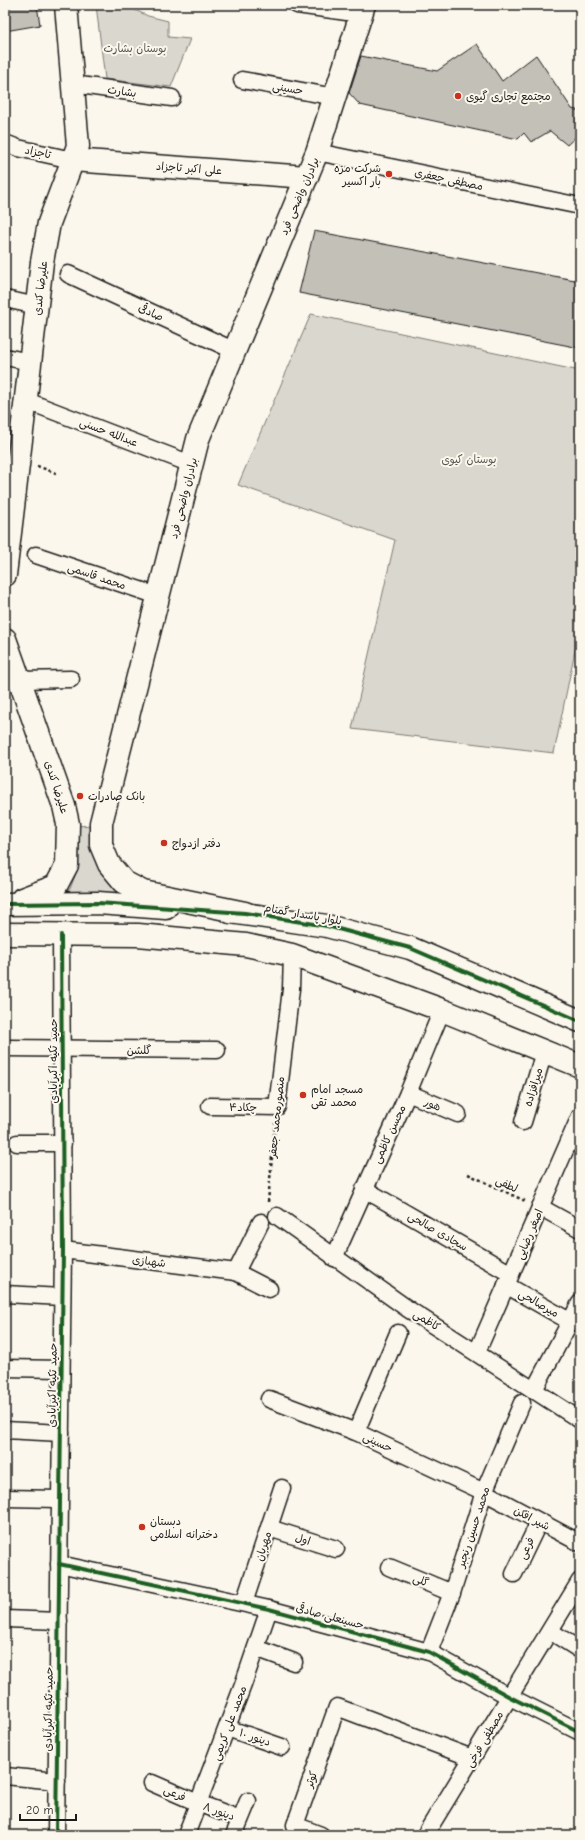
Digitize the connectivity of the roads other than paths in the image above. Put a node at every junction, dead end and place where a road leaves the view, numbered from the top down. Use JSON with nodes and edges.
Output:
{"nodes":[{"id":1,"x":66,"y":5,"type":"edge"},
{"id":2,"x":297,"y":5,"type":"edge"},
{"id":3,"x":362,"y":10,"type":"edge"},
{"id":4,"x":242,"y":80,"type":"dead end"},
{"id":5,"x":73,"y":84,"type":"junction"},
{"id":6,"x":335,"y":97,"type":"junction"},
{"id":7,"x":172,"y":98,"type":"dead end"},
{"id":8,"x":5,"y":143,"type":"edge"},
{"id":9,"x":317,"y":152,"type":"junction"},
{"id":10,"x":72,"y":160,"type":"junction"},
{"id":11,"x":306,"y":177,"type":"junction"},
{"id":12,"x":580,"y":206,"type":"edge"},
{"id":13,"x":68,"y":274,"type":"dead end"},
{"id":14,"x":5,"y":300,"type":"edge"},
{"id":15,"x":37,"y":306,"type":"junction"},
{"id":16,"x":234,"y":350,"type":"junction"},
{"id":17,"x":5,"y":357,"type":"edge"},
{"id":18,"x":31,"y":362,"type":"junction"},
{"id":19,"x":27,"y":401,"type":"junction"},
{"id":20,"x":12,"y":458,"type":"edge"},
{"id":21,"x":191,"y":464,"type":"junction"},
{"id":22,"x":36,"y":555,"type":"dead end"},
{"id":23,"x":5,"y":575,"type":"edge"},
{"id":24,"x":158,"y":596,"type":"junction"},
{"id":25,"x":5,"y":640,"type":"edge"},
{"id":26,"x":71,"y":679,"type":"dead end"},
{"id":27,"x":19,"y":680,"type":"junction"},
{"id":28,"x":106,"y":801,"type":"junction"},
{"id":29,"x":64,"y":806,"type":"junction"},
{"id":30,"x":5,"y":904,"type":"edge"},
{"id":31,"x":245,"y":912,"type":"junction"},
{"id":32,"x":5,"y":934,"type":"edge"},
{"id":33,"x":61,"y":935,"type":"junction"},
{"id":34,"x":292,"y":955,"type":"junction"},
{"id":35,"x":442,"y":1010,"type":"junction"},
{"id":36,"x":580,"y":1021,"type":"edge"},
{"id":37,"x":5,"y":1048,"type":"edge"},
{"id":38,"x":62,"y":1049,"type":"junction"},
{"id":39,"x":217,"y":1050,"type":"dead end"},
{"id":40,"x":544,"y":1052,"type":"junction"},
{"id":41,"x":580,"y":1066,"type":"edge"},
{"id":42,"x":408,"y":1093,"type":"junction"},
{"id":43,"x":210,"y":1106,"type":"dead end"},
{"id":44,"x":277,"y":1107,"type":"joint"},
{"id":45,"x":458,"y":1114,"type":"dead end"},
{"id":46,"x":580,"y":1116,"type":"edge"},
{"id":47,"x":522,"y":1122,"type":"dead end"},
{"id":48,"x":17,"y":1143,"type":"dead end"},
{"id":49,"x":63,"y":1143,"type":"junction"},
{"id":50,"x":364,"y":1189,"type":"junction"},
{"id":51,"x":540,"y":1208,"type":"junction"},
{"id":52,"x":277,"y":1216,"type":"dead end"},
{"id":53,"x":261,"y":1222,"type":"road end"},
{"id":54,"x":580,"y":1229,"type":"edge"},
{"id":55,"x":63,"y":1250,"type":"junction"},
{"id":56,"x":334,"y":1258,"type":"junction"},
{"id":57,"x":236,"y":1272,"type":"junction"},
{"id":58,"x":509,"y":1279,"type":"junction"},
{"id":59,"x":269,"y":1289,"type":"dead end"},
{"id":60,"x":5,"y":1294,"type":"edge"},
{"id":61,"x":62,"y":1298,"type":"junction"},
{"id":62,"x":580,"y":1303,"type":"edge"},
{"id":63,"x":571,"y":1322,"type":"junction"},
{"id":64,"x":398,"y":1333,"type":"dead end"},
{"id":65,"x":477,"y":1352,"type":"junction"},
{"id":66,"x":5,"y":1368,"type":"edge"},
{"id":67,"x":61,"y":1369,"type":"junction"},
{"id":68,"x":534,"y":1390,"type":"junction"},
{"id":69,"x":269,"y":1400,"type":"dead end"},
{"id":70,"x":522,"y":1403,"type":"dead end"},
{"id":71,"x":580,"y":1420,"type":"edge"},
{"id":72,"x":5,"y":1430,"type":"edge"},
{"id":73,"x":356,"y":1432,"type":"junction"},
{"id":74,"x":61,"y":1433,"type":"junction"},
{"id":75,"x":282,"y":1488,"type":"dead end"},
{"id":76,"x":484,"y":1492,"type":"junction"},
{"id":77,"x":5,"y":1498,"type":"edge"},
{"id":78,"x":59,"y":1499,"type":"junction"},
{"id":79,"x":539,"y":1522,"type":"junction"},
{"id":80,"x":269,"y":1528,"type":"junction"},
{"id":81,"x":580,"y":1543,"type":"edge"},
{"id":82,"x":336,"y":1549,"type":"dead end"},
{"id":83,"x":59,"y":1564,"type":"junction"},
{"id":84,"x":389,"y":1567,"type":"dead end"},
{"id":85,"x":514,"y":1574,"type":"dead end"},
{"id":86,"x":580,"y":1581,"type":"edge"},
{"id":87,"x":452,"y":1592,"type":"junction"},
{"id":88,"x":244,"y":1604,"type":"junction"},
{"id":89,"x":269,"y":1609,"type":"junction"},
{"id":90,"x":5,"y":1619,"type":"edge"},
{"id":91,"x":59,"y":1621,"type":"junction"},
{"id":92,"x":550,"y":1631,"type":"junction"},
{"id":93,"x":256,"y":1648,"type":"junction"},
{"id":94,"x":580,"y":1650,"type":"edge"},
{"id":95,"x":429,"y":1652,"type":"junction"},
{"id":96,"x":294,"y":1662,"type":"dead end"},
{"id":97,"x":510,"y":1697,"type":"junction"},
{"id":98,"x":227,"y":1728,"type":"junction"},
{"id":99,"x":580,"y":1732,"type":"edge"},
{"id":100,"x":282,"y":1747,"type":"dead end"},
{"id":101,"x":472,"y":1758,"type":"junction"},
{"id":102,"x":5,"y":1776,"type":"edge"},
{"id":103,"x":57,"y":1781,"type":"junction"},
{"id":104,"x":152,"y":1783,"type":"dead end"},
{"id":105,"x":248,"y":1801,"type":"dead end"},
{"id":106,"x":198,"y":1804,"type":"junction"},
{"id":107,"x":240,"y":1819,"type":"junction"},
{"id":108,"x":56,"y":1835,"type":"edge"},
{"id":109,"x":186,"y":1835,"type":"edge"},
{"id":110,"x":234,"y":1835,"type":"edge"},
{"id":111,"x":320,"y":1835,"type":"edge"},
{"id":112,"x":425,"y":1835,"type":"edge"}],
"edges":[{"from":1,"to":5,"type":"main road","name":"علیرضا کندی"},
{"from":2,"to":3,"type":"street"},
{"from":3,"to":6,"type":"main road","name":"برادران واضحی فرد"},
{"from":4,"to":6,"type":"street","name":"حسینی"},
{"from":5,"to":7,"type":"street","name":"بشارت"},
{"from":5,"to":10,"type":"main road","name":"علیرضا کندی"},
{"from":6,"to":9,"type":"main road","name":"برادران واضحی فرد"},
{"from":8,"to":10,"type":"street","name":"تاجزاد"},
{"from":9,"to":11,"type":"main road","name":"برادران واضحی فرد"},
{"from":9,"to":12,"type":"street","name":"مصطفی جعفری"},
{"from":10,"to":11,"type":"main road","name":"علی اکبر تاجزاد"},
{"from":10,"to":15,"type":"main road","name":"علیرضا کندی"},
{"from":11,"to":16,"type":"main road","name":"برادران واضحی فرد"},
{"from":13,"to":16,"type":"street","name":"صادقی"},
{"from":14,"to":15,"type":"street"},
{"from":15,"to":18,"type":"main road","name":"علیرضا کندی"},
{"from":16,"to":21,"type":"main road","name":"برادران واضحی فرد"},
{"from":17,"to":18,"type":"street"},
{"from":18,"to":19,"type":"main road","name":"علیرضا کندی"},
{"from":19,"to":20,"type":"main road","name":"علیرضا کندی"},
{"from":19,"to":21,"type":"street","name":"عبدالله حسنی"},
{"from":20,"to":23,"type":"main road","name":"علیرضا کندی"},
{"from":21,"to":24,"type":"main road","name":"برادران واضحی فرد"},
{"from":22,"to":24,"type":"street","name":"محمد قاسمی"},
{"from":24,"to":28,"type":"main road","name":"برادران واضحی فرد"},
{"from":25,"to":27,"type":"main road","name":"علیرضا کندی"},
{"from":26,"to":27,"type":"street"},
{"from":27,"to":29,"type":"main road","name":"علیرضا کندی"},
{"from":28,"to":29,"type":"main road"},
{"from":28,"to":31,"type":"main road","name":"برادران واضحی فرد"},
{"from":29,"to":30,"type":"main road","name":"علیرضا کندی"},
{"from":30,"to":31,"type":"main road","name":"بلوار پاسدار گمنام"},
{"from":31,"to":36,"type":"main road","name":"بلوار پاسدار گمنام"},
{"from":32,"to":33,"type":"main road"},
{"from":33,"to":34,"type":"main road"},
{"from":33,"to":38,"type":"street","name":"حمید تکیه اکبرآبادی"},
{"from":34,"to":35,"type":"main road"},
{"from":34,"to":44,"type":"street","name":"منصورمحمد جعفر"},
{"from":35,"to":40,"type":"main road"},
{"from":35,"to":42,"type":"street","name":"محسن کاظمی"},
{"from":37,"to":38,"type":"street","name":"گلشن"},
{"from":38,"to":39,"type":"street","name":"گلشن"},
{"from":38,"to":49,"type":"street","name":"حمید تکیه اکبرآبادی"},
{"from":40,"to":41,"type":"main road"},
{"from":40,"to":47,"type":"street","name":"میرافزاده"},
{"from":42,"to":45,"type":"street","name":"هور"},
{"from":42,"to":50,"type":"street","name":"محسن کاظمی"},
{"from":43,"to":44,"type":"street","name":"چکاد۴"},
{"from":46,"to":51,"type":"street","name":"اصغر رضایی"},
{"from":48,"to":49,"type":"street"},
{"from":49,"to":55,"type":"street","name":"حمید تکیه اکبرآبادی"},
{"from":50,"to":56,"type":"street","name":"محسن کاظمی"},
{"from":50,"to":58,"type":"street","name":"سجادی صالحی"},
{"from":51,"to":54,"type":"street"},
{"from":51,"to":58,"type":"street","name":"اصغر رضایی"},
{"from":52,"to":56,"type":"street","name":"کاظمی"},
{"from":53,"to":57,"type":"street"},
{"from":55,"to":57,"type":"street","name":"شهبازی"},
{"from":55,"to":61,"type":"street","name":"حمید تکیه اکبرآبادی"},
{"from":56,"to":65,"type":"street","name":"کاظمی"},
{"from":57,"to":59,"type":"street"},
{"from":58,"to":63,"type":"street","name":"میرصالحی"},
{"from":58,"to":65,"type":"street","name":"اصغر رضایی"},
{"from":60,"to":61,"type":"street"},
{"from":61,"to":67,"type":"street","name":"حمید تکیه اکبرآبادی"},
{"from":62,"to":63,"type":"street"},
{"from":63,"to":68,"type":"street"},
{"from":64,"to":73,"type":"street"},
{"from":65,"to":68,"type":"street","name":"کاظمی"},
{"from":66,"to":67,"type":"street"},
{"from":67,"to":74,"type":"street","name":"حمید تکیه اکبرآبادی"},
{"from":68,"to":71,"type":"street","name":"کاظمی"},
{"from":69,"to":73,"type":"street","name":"حسینی"},
{"from":70,"to":76,"type":"street","name":"محمد حسین رنجبر"},
{"from":72,"to":74,"type":"street"},
{"from":73,"to":76,"type":"street","name":"حسینی"},
{"from":74,"to":78,"type":"street","name":"حمید تکیه اکبرآبادی"},
{"from":75,"to":80,"type":"street","name":"مهربان"},
{"from":76,"to":79,"type":"street","name":"شیر افکن"},
{"from":76,"to":87,"type":"street","name":"محمد حسین رنجبر"},
{"from":77,"to":78,"type":"street"},
{"from":78,"to":83,"type":"street","name":"حمید تکیه اکبرآبادی"},
{"from":79,"to":81,"type":"street","name":"شیر افکن"},
{"from":79,"to":85,"type":"street","name":"فرعی"},
{"from":80,"to":82,"type":"street","name":"اول"},
{"from":80,"to":88,"type":"street","name":"مهربان"},
{"from":83,"to":88,"type":"street","name":"حسینعلی صادقی"},
{"from":83,"to":91,"type":"street","name":"حمید تکیه اکبرآبادی"},
{"from":84,"to":87,"type":"street","name":"گلی"},
{"from":86,"to":92,"type":"street","name":"مصطفی فرخی"},
{"from":87,"to":95,"type":"street","name":"محمد حسین رنجبر"},
{"from":88,"to":89,"type":"street","name":"حسینعلی صادقی"},
{"from":89,"to":93,"type":"street","name":"محمد علی کریمی"},
{"from":89,"to":95,"type":"street","name":"حسینعلی صادقی"},
{"from":90,"to":91,"type":"street"},
{"from":91,"to":103,"type":"street","name":"حمید تکیه اکبرآبادی"},
{"from":92,"to":94,"type":"street"},
{"from":92,"to":97,"type":"street","name":"مصطفی فرخی"},
{"from":93,"to":96,"type":"street"},
{"from":93,"to":98,"type":"street","name":"محمد علی کریمی"},
{"from":95,"to":97,"type":"street","name":"حسینعلی صادقی"},
{"from":97,"to":99,"type":"street","name":"حسینعلی صادقی"},
{"from":97,"to":101,"type":"street","name":"مصطفی فرخی"},
{"from":98,"to":100,"type":"street","name":"دینور ۱۰"},
{"from":98,"to":106,"type":"street","name":"محمد علی کریمی"},
{"from":101,"to":111,"type":"street","name":"کوثر"},
{"from":101,"to":112,"type":"street","name":"مصطفی فرخی"},
{"from":102,"to":103,"type":"street"},
{"from":103,"to":108,"type":"street","name":"حمید تکیه اکبرآبادی"},
{"from":104,"to":106,"type":"street","name":"فرعی"},
{"from":105,"to":107,"type":"street"},
{"from":106,"to":107,"type":"street","name":"دینور ۸"},
{"from":106,"to":109,"type":"street","name":"محمد علی کریمی"},
{"from":107,"to":110,"type":"street"}]}
